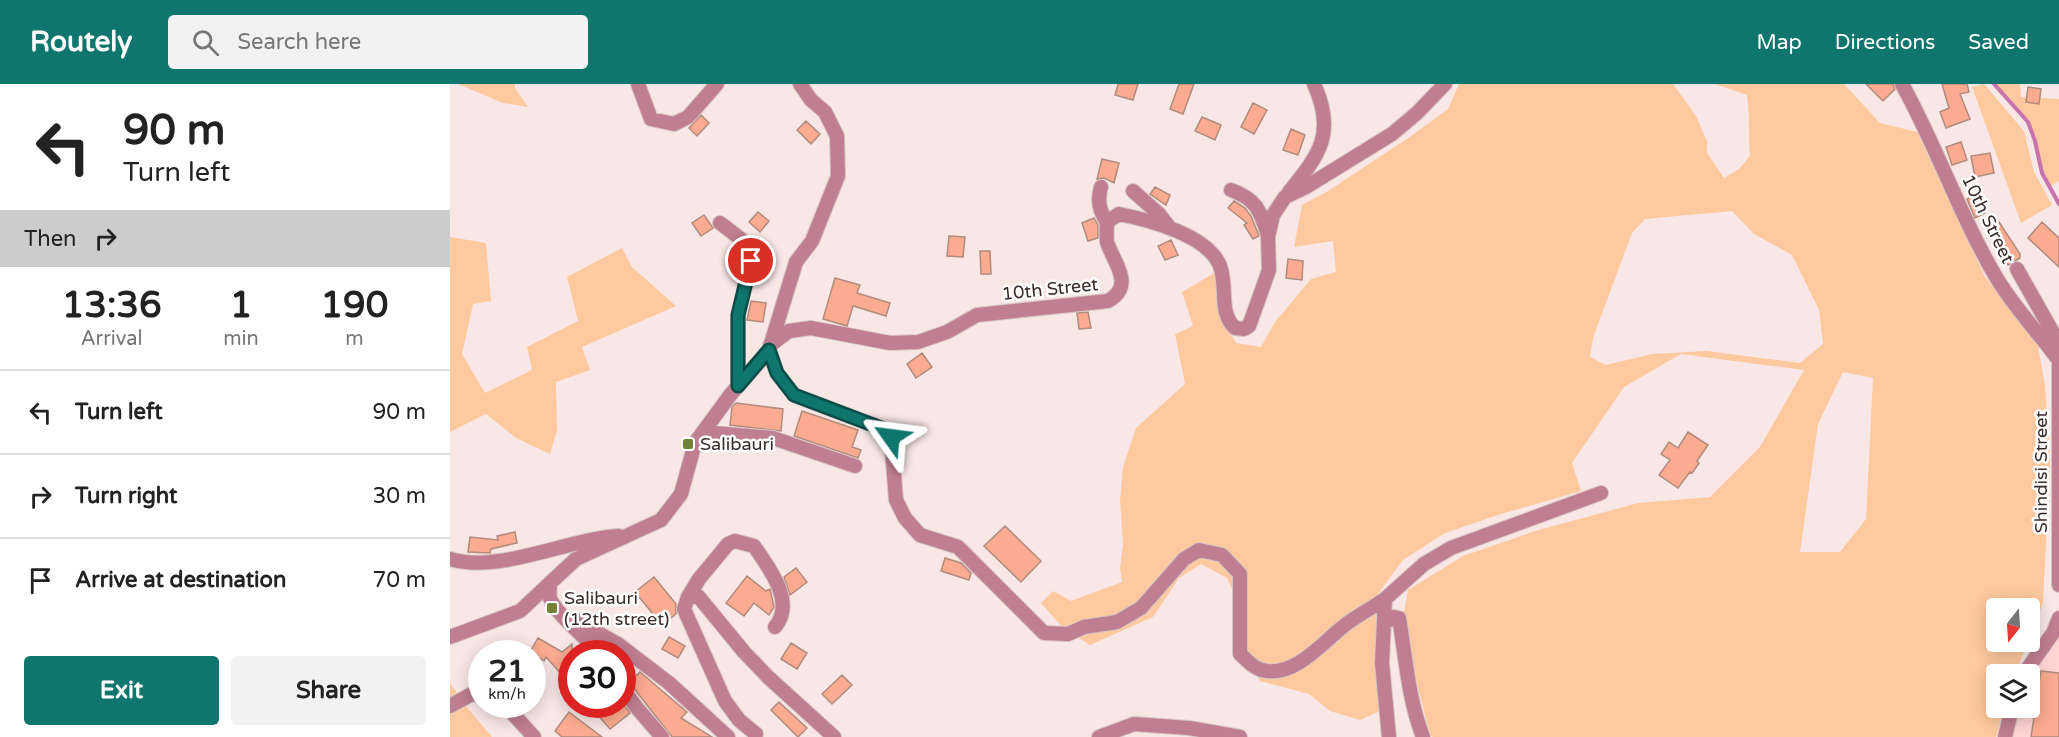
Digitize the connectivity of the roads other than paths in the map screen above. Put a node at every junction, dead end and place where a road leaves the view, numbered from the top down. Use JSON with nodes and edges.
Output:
{"nodes":[{"id":1,"x":638,"y":84,"type":"edge"},
{"id":2,"x":717,"y":84,"type":"edge"},
{"id":3,"x":800,"y":84,"type":"edge"},
{"id":4,"x":1314,"y":84,"type":"edge"},
{"id":5,"x":1445,"y":84,"type":"edge"},
{"id":6,"x":1902,"y":84,"type":"edge"},
{"id":7,"x":1101,"y":187,"type":"dead end"},
{"id":8,"x":1231,"y":190,"type":"dead end"},
{"id":9,"x":1133,"y":191,"type":"dead end"},
{"id":10,"x":1285,"y":197,"type":"junction"},
{"id":11,"x":1107,"y":222,"type":"junction"},
{"id":12,"x":720,"y":224,"type":"dead end"},
{"id":13,"x":1170,"y":228,"type":"junction"},
{"id":14,"x":1268,"y":237,"type":"junction"},
{"id":15,"x":2017,"y":269,"type":"dead end"},
{"id":16,"x":770,"y":347,"type":"junction"},
{"id":17,"x":2059,"y":359,"type":"edge"},
{"id":18,"x":738,"y":386,"type":"junction"},
{"id":19,"x":703,"y":432,"type":"junction"},
{"id":20,"x":855,"y":466,"type":"dead end"},
{"id":21,"x":1602,"y":493,"type":"dead end"},
{"id":22,"x":627,"y":535,"type":"junction"},
{"id":23,"x":450,"y":559,"type":"edge"},
{"id":24,"x":550,"y":584,"type":"junction"},
{"id":25,"x":2059,"y":585,"type":"edge"},
{"id":26,"x":688,"y":597,"type":"junction"},
{"id":27,"x":1385,"y":599,"type":"junction"},
{"id":28,"x":558,"y":610,"type":"junction"},
{"id":29,"x":2059,"y":618,"type":"edge"},
{"id":30,"x":1384,"y":623,"type":"junction"},
{"id":31,"x":775,"y":627,"type":"dead end"},
{"id":32,"x":2056,"y":630,"type":"edge"},
{"id":33,"x":450,"y":637,"type":"edge"},
{"id":34,"x":588,"y":640,"type":"edge"},
{"id":35,"x":2031,"y":664,"type":"edge"},
{"id":36,"x":468,"y":696,"type":"edge"},
{"id":37,"x":450,"y":706,"type":"edge"},
{"id":38,"x":636,"y":707,"type":"edge"},
{"id":39,"x":516,"y":718,"type":"edge"},
{"id":40,"x":2009,"y":718,"type":"edge"},
{"id":41,"x":534,"y":737,"type":"edge"},
{"id":42,"x":662,"y":737,"type":"edge"},
{"id":43,"x":728,"y":737,"type":"edge"},
{"id":44,"x":755,"y":737,"type":"edge"},
{"id":45,"x":834,"y":737,"type":"edge"},
{"id":46,"x":1099,"y":737,"type":"edge"},
{"id":47,"x":1240,"y":737,"type":"edge"},
{"id":48,"x":1389,"y":737,"type":"edge"},
{"id":49,"x":1423,"y":737,"type":"edge"},
{"id":50,"x":2004,"y":737,"type":"edge"}],
"edges":[{"from":1,"to":2,"type":"street"},
{"from":3,"to":16,"type":"street"},
{"from":4,"to":10,"type":"street"},
{"from":5,"to":10,"type":"street"},
{"from":6,"to":17,"type":"street","name":"10th Street"},
{"from":7,"to":11,"type":"street","name":"10th Street"},
{"from":8,"to":14,"type":"street"},
{"from":9,"to":13,"type":"street"},
{"from":10,"to":14,"type":"street"},
{"from":11,"to":13,"type":"street"},
{"from":11,"to":16,"type":"street","name":"10th Street"},
{"from":12,"to":18,"type":"street"},
{"from":13,"to":14,"type":"street"},
{"from":15,"to":17,"type":"street","name":"Shindisi Street"},
{"from":16,"to":18,"type":"street"},
{"from":16,"to":27,"type":"street"},
{"from":17,"to":25,"type":"street","name":"Shindisi Street"},
{"from":18,"to":19,"type":"street"},
{"from":19,"to":20,"type":"street"},
{"from":19,"to":22,"type":"street"},
{"from":21,"to":27,"type":"street"},
{"from":22,"to":23,"type":"street"},
{"from":22,"to":24,"type":"street"},
{"from":24,"to":28,"type":"street"},
{"from":24,"to":33,"type":"street"},
{"from":26,"to":31,"type":"street"},
{"from":26,"to":44,"type":"street"},
{"from":26,"to":45,"type":"street"},
{"from":27,"to":30,"type":"street"},
{"from":28,"to":34,"type":"street"},
{"from":28,"to":43,"type":"street"},
{"from":29,"to":32,"type":"street"},
{"from":30,"to":48,"type":"street"},
{"from":30,"to":49,"type":"street"},
{"from":32,"to":35,"type":"street"},
{"from":36,"to":37,"type":"street"},
{"from":38,"to":42,"type":"street"},
{"from":39,"to":41,"type":"street"},
{"from":40,"to":50,"type":"street"},
{"from":46,"to":47,"type":"street"}]}
